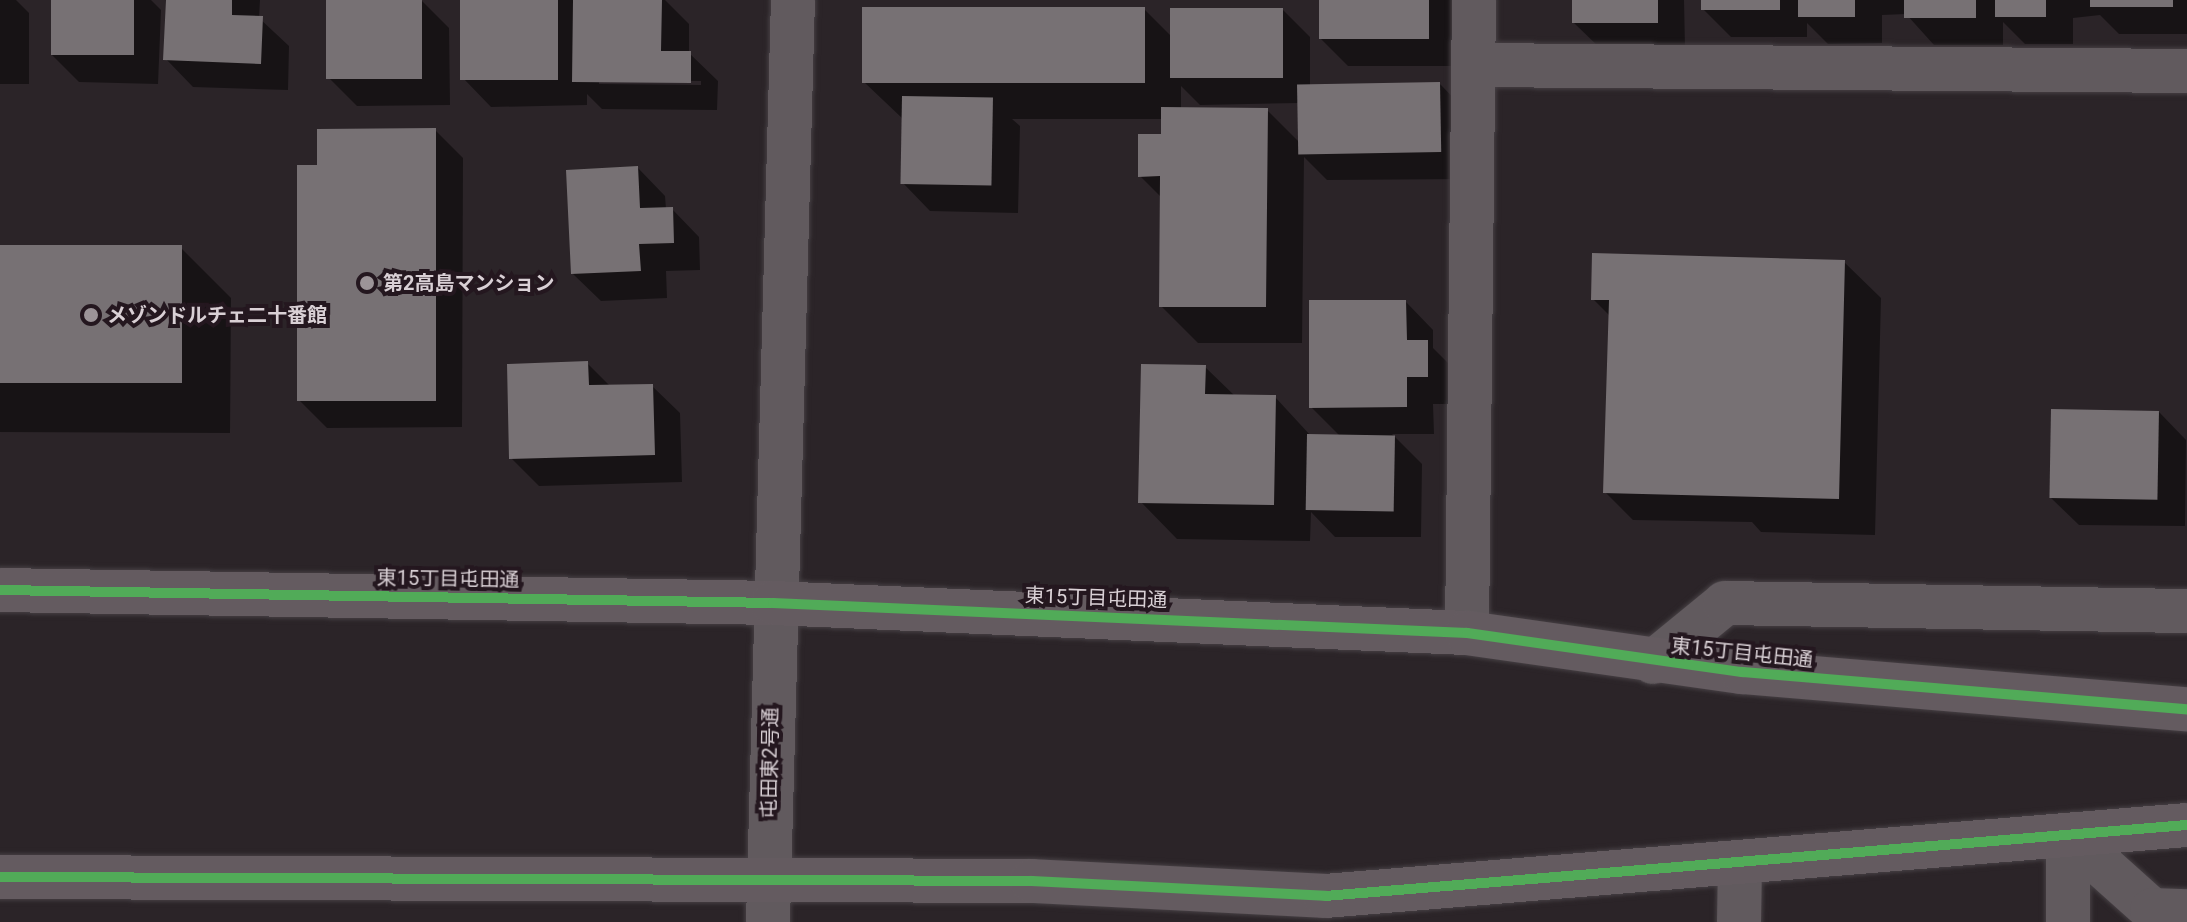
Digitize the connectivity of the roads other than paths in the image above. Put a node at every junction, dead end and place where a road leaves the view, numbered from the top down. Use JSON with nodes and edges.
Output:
{"nodes":[{"id":1,"x":793,"y":0,"type":"edge"},
{"id":2,"x":1474,"y":0,"type":"edge"},
{"id":3,"x":1474,"y":65,"type":"junction"},
{"id":4,"x":2187,"y":71,"type":"edge"},
{"id":5,"x":0,"y":590,"type":"edge"},
{"id":6,"x":773,"y":603,"type":"junction"},
{"id":7,"x":2187,"y":611,"type":"edge"},
{"id":8,"x":1467,"y":633,"type":"junction"},
{"id":9,"x":1653,"y":662,"type":"junction"},
{"id":10,"x":2187,"y":709,"type":"edge"},
{"id":11,"x":2187,"y":825,"type":"edge"},
{"id":12,"x":2068,"y":835,"type":"junction"},
{"id":13,"x":1740,"y":862,"type":"junction"},
{"id":14,"x":0,"y":877,"type":"edge"},
{"id":15,"x":769,"y":879,"type":"junction"},
{"id":16,"x":2187,"y":911,"type":"edge"},
{"id":17,"x":768,"y":922,"type":"edge"},
{"id":18,"x":1739,"y":922,"type":"edge"},
{"id":19,"x":2068,"y":922,"type":"edge"}],
"edges":[{"from":1,"to":6,"type":"street","name":"屯田東2号通"},
{"from":2,"to":3,"type":"street"},
{"from":3,"to":4,"type":"street"},
{"from":3,"to":8,"type":"street"},
{"from":5,"to":6,"type":"street","name":"東15丁目屯田通"},
{"from":6,"to":8,"type":"street","name":"東15丁目屯田通"},
{"from":6,"to":15,"type":"street","name":"屯田東2号通"},
{"from":7,"to":9,"type":"street"},
{"from":8,"to":9,"type":"street","name":"東15丁目屯田通"},
{"from":9,"to":10,"type":"street","name":"東15丁目屯田通"},
{"from":11,"to":12,"type":"street"},
{"from":12,"to":13,"type":"street"},
{"from":12,"to":16,"type":"street"},
{"from":12,"to":19,"type":"street"},
{"from":13,"to":15,"type":"street"},
{"from":13,"to":18,"type":"street"},
{"from":14,"to":15,"type":"street"},
{"from":15,"to":17,"type":"street","name":"屯田東2号通"}]}
